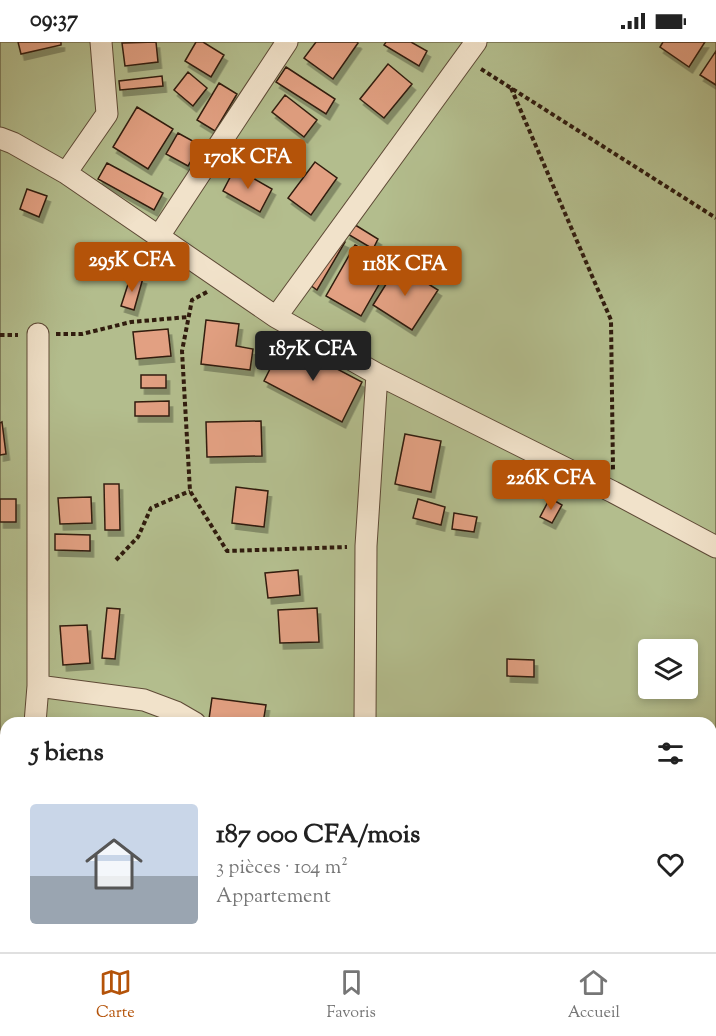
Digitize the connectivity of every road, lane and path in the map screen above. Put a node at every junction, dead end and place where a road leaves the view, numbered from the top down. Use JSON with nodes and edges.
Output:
{"nodes":[{"id":1,"x":101,"y":42,"type":"edge"},
{"id":2,"x":287,"y":42,"type":"edge"},
{"id":3,"x":470,"y":50,"type":"edge"},
{"id":4,"x":511,"y":88,"type":"junction"},
{"id":5,"x":0,"y":138,"type":"edge"},
{"id":6,"x":66,"y":173,"type":"junction"},
{"id":7,"x":716,"y":218,"type":"edge"},
{"id":8,"x":159,"y":236,"type":"junction"},
{"id":9,"x":226,"y":282,"type":"junction"},
{"id":10,"x":188,"y":317,"type":"junction"},
{"id":11,"x":276,"y":317,"type":"junction"},
{"id":12,"x":38,"y":334,"type":"junction"},
{"id":13,"x":0,"y":335,"type":"edge"},
{"id":14,"x":376,"y":374,"type":"junction"},
{"id":15,"x":190,"y":491,"type":"junction"},
{"id":16,"x":613,"y":492,"type":"junction"},
{"id":17,"x":366,"y":546,"type":"junction"},
{"id":18,"x":716,"y":548,"type":"edge"},
{"id":19,"x":116,"y":560,"type":"dead end"},
{"id":20,"x":38,"y":686,"type":"junction"},
{"id":21,"x":35,"y":717,"type":"edge"},
{"id":22,"x":185,"y":717,"type":"edge"},
{"id":23,"x":365,"y":717,"type":"edge"}],
"edges":[{"from":1,"to":6,"type":"street"},
{"from":2,"to":8,"type":"street"},
{"from":3,"to":4,"type":"path"},
{"from":3,"to":11,"type":"street"},
{"from":4,"to":7,"type":"path"},
{"from":4,"to":16,"type":"path"},
{"from":5,"to":6,"type":"street"},
{"from":6,"to":8,"type":"street"},
{"from":8,"to":9,"type":"street"},
{"from":9,"to":10,"type":"path"},
{"from":9,"to":11,"type":"street"},
{"from":10,"to":12,"type":"path"},
{"from":10,"to":15,"type":"path"},
{"from":11,"to":14,"type":"street"},
{"from":12,"to":13,"type":"path"},
{"from":12,"to":20,"type":"street"},
{"from":14,"to":16,"type":"street"},
{"from":14,"to":17,"type":"street"},
{"from":15,"to":17,"type":"path"},
{"from":15,"to":19,"type":"path"},
{"from":16,"to":18,"type":"street"},
{"from":17,"to":23,"type":"street"},
{"from":20,"to":21,"type":"street"},
{"from":20,"to":22,"type":"street"}]}
